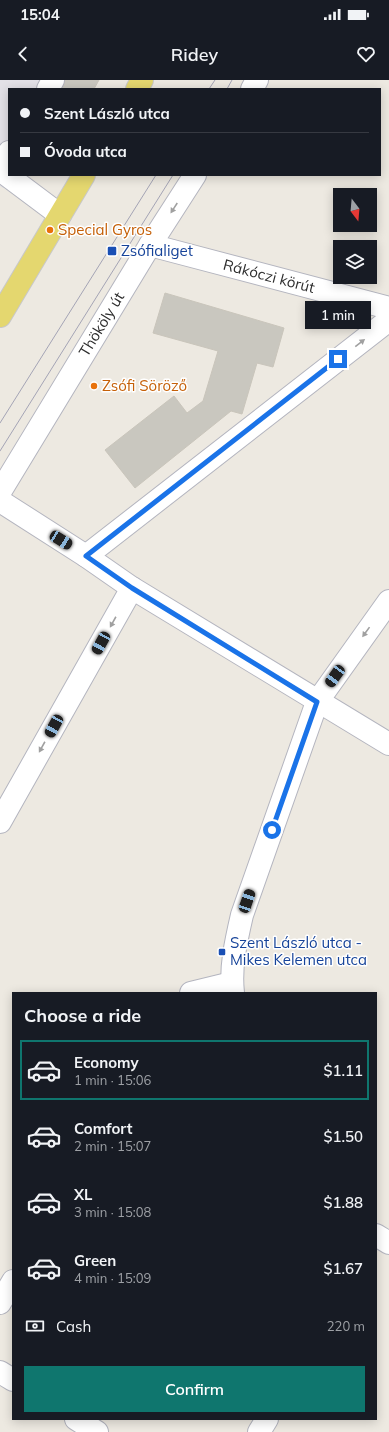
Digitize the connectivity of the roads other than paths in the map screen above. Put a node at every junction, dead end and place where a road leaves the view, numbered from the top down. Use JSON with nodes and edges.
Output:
{"nodes":[{"id":1,"x":8,"y":154,"type":"edge"},
{"id":2,"x":0,"y":168,"type":"edge"},
{"id":3,"x":8,"y":174,"type":"edge"},
{"id":4,"x":10,"y":176,"type":"edge"},
{"id":5,"x":83,"y":176,"type":"edge"},
{"id":6,"x":194,"y":176,"type":"edge"},
{"id":7,"x":60,"y":215,"type":"junction"},
{"id":8,"x":150,"y":245,"type":"junction"},
{"id":9,"x":389,"y":308,"type":"edge"},
{"id":10,"x":0,"y":316,"type":"edge"},
{"id":11,"x":389,"y":320,"type":"edge"},
{"id":12,"x":5,"y":483,"type":"edge"},
{"id":13,"x":0,"y":501,"type":"edge"},
{"id":14,"x":86,"y":556,"type":"junction"},
{"id":15,"x":132,"y":588,"type":"junction"},
{"id":16,"x":389,"y":601,"type":"edge"},
{"id":17,"x":317,"y":702,"type":"junction"},
{"id":18,"x":389,"y":744,"type":"edge"},
{"id":19,"x":0,"y":822,"type":"edge"},
{"id":20,"x":232,"y":988,"type":"edge"},
{"id":21,"x":199,"y":992,"type":"edge"},
{"id":22,"x":377,"y":1236,"type":"edge"},
{"id":23,"x":389,"y":1243,"type":"edge"},
{"id":24,"x":12,"y":1283,"type":"edge"},
{"id":25,"x":0,"y":1302,"type":"edge"},
{"id":26,"x":0,"y":1372,"type":"edge"},
{"id":27,"x":12,"y":1379,"type":"edge"},
{"id":28,"x":78,"y":1420,"type":"edge"},
{"id":29,"x":266,"y":1420,"type":"edge"},
{"id":30,"x":96,"y":1432,"type":"edge"},
{"id":31,"x":259,"y":1432,"type":"edge"}],
"edges":[{"from":1,"to":2,"type":"street"},
{"from":2,"to":3,"type":"street"},
{"from":4,"to":7,"type":"street"},
{"from":5,"to":7,"type":"main road"},
{"from":6,"to":8,"type":"street","name":"Thököly út","one_way":true},
{"from":7,"to":10,"type":"main road"},
{"from":8,"to":9,"type":"street","name":"Rákóczi körút"},
{"from":8,"to":12,"type":"street","name":"Thököly út"},
{"from":14,"to":11,"type":"street","one_way":true},
{"from":13,"to":14,"type":"street"},
{"from":14,"to":15,"type":"street"},
{"from":15,"to":17,"type":"street"},
{"from":15,"to":19,"type":"street","one_way":true},
{"from":16,"to":17,"type":"street","one_way":true},
{"from":17,"to":18,"type":"street"},
{"from":17,"to":20,"type":"street"},
{"from":20,"to":21,"type":"street"},
{"from":22,"to":23,"type":"street"},
{"from":24,"to":25,"type":"street"},
{"from":26,"to":27,"type":"street"},
{"from":28,"to":30,"type":"street"},
{"from":29,"to":31,"type":"street"}]}
